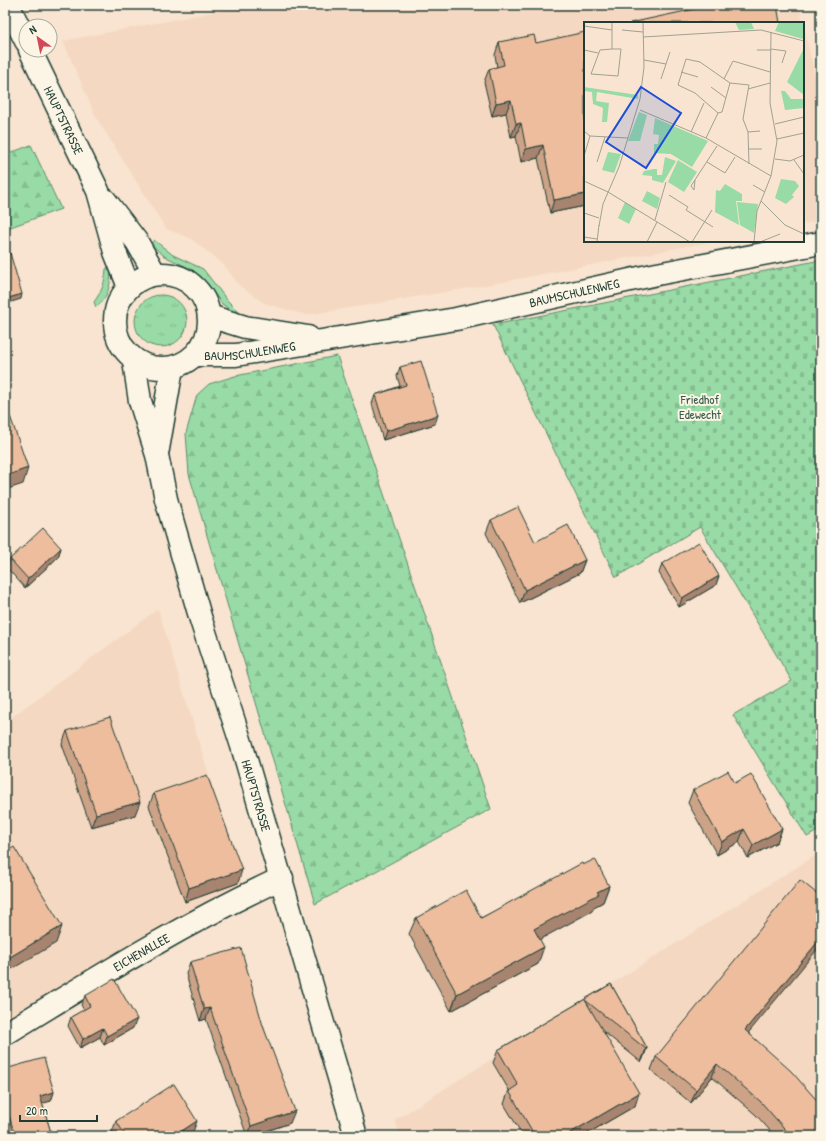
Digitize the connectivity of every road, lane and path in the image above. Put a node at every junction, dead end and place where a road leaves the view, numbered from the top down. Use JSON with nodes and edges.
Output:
{"nodes":[{"id":1,"x":8,"y":5,"type":"edge"},
{"id":2,"x":18,"y":25,"type":"edge"},
{"id":3,"x":34,"y":58,"type":"edge"},
{"id":4,"x":98,"y":191,"type":"junction"},
{"id":5,"x":821,"y":243,"type":"edge"},
{"id":6,"x":155,"y":274,"type":"junction"},
{"id":7,"x":129,"y":287,"type":"junction"},
{"id":8,"x":209,"y":316,"type":"junction"},
{"id":9,"x":328,"y":340,"type":"junction"},
{"id":10,"x":196,"y":355,"type":"junction"},
{"id":11,"x":134,"y":361,"type":"junction"},
{"id":12,"x":172,"y":368,"type":"junction"},
{"id":13,"x":157,"y":455,"type":"junction"},
{"id":14,"x":282,"y":878,"type":"junction"},
{"id":15,"x":5,"y":1034,"type":"edge"},
{"id":16,"x":356,"y":1136,"type":"edge"}],
"edges":[{"from":1,"to":2,"type":"main road"},
{"from":3,"to":4,"type":"main road","name":"HAUPTSTRASSE"},
{"from":4,"to":6,"type":"main road","name":"HAUPTSTRASSE"},
{"from":4,"to":7,"type":"main road","name":"HAUPTSTRASSE"},
{"from":5,"to":9,"type":"main road","name":"BAUMSCHULENWEG"},
{"from":6,"to":7,"type":"main road"},
{"from":6,"to":8,"type":"main road"},
{"from":7,"to":11,"type":"main road"},
{"from":8,"to":9,"type":"main road","name":"BAUMSCHULENWEG"},
{"from":8,"to":10,"type":"main road"},
{"from":9,"to":10,"type":"main road","name":"BAUMSCHULENWEG"},
{"from":10,"to":12,"type":"main road"},
{"from":11,"to":12,"type":"main road"},
{"from":11,"to":13,"type":"main road","name":"HAUPTSTRASSE"},
{"from":12,"to":13,"type":"main road","name":"HAUPTSTRASSE"},
{"from":13,"to":14,"type":"main road","name":"HAUPTSTRASSE"},
{"from":14,"to":15,"type":"main road","name":"EICHENALLEE"},
{"from":14,"to":16,"type":"main road","name":"HAUPTSTRASSE"}]}
